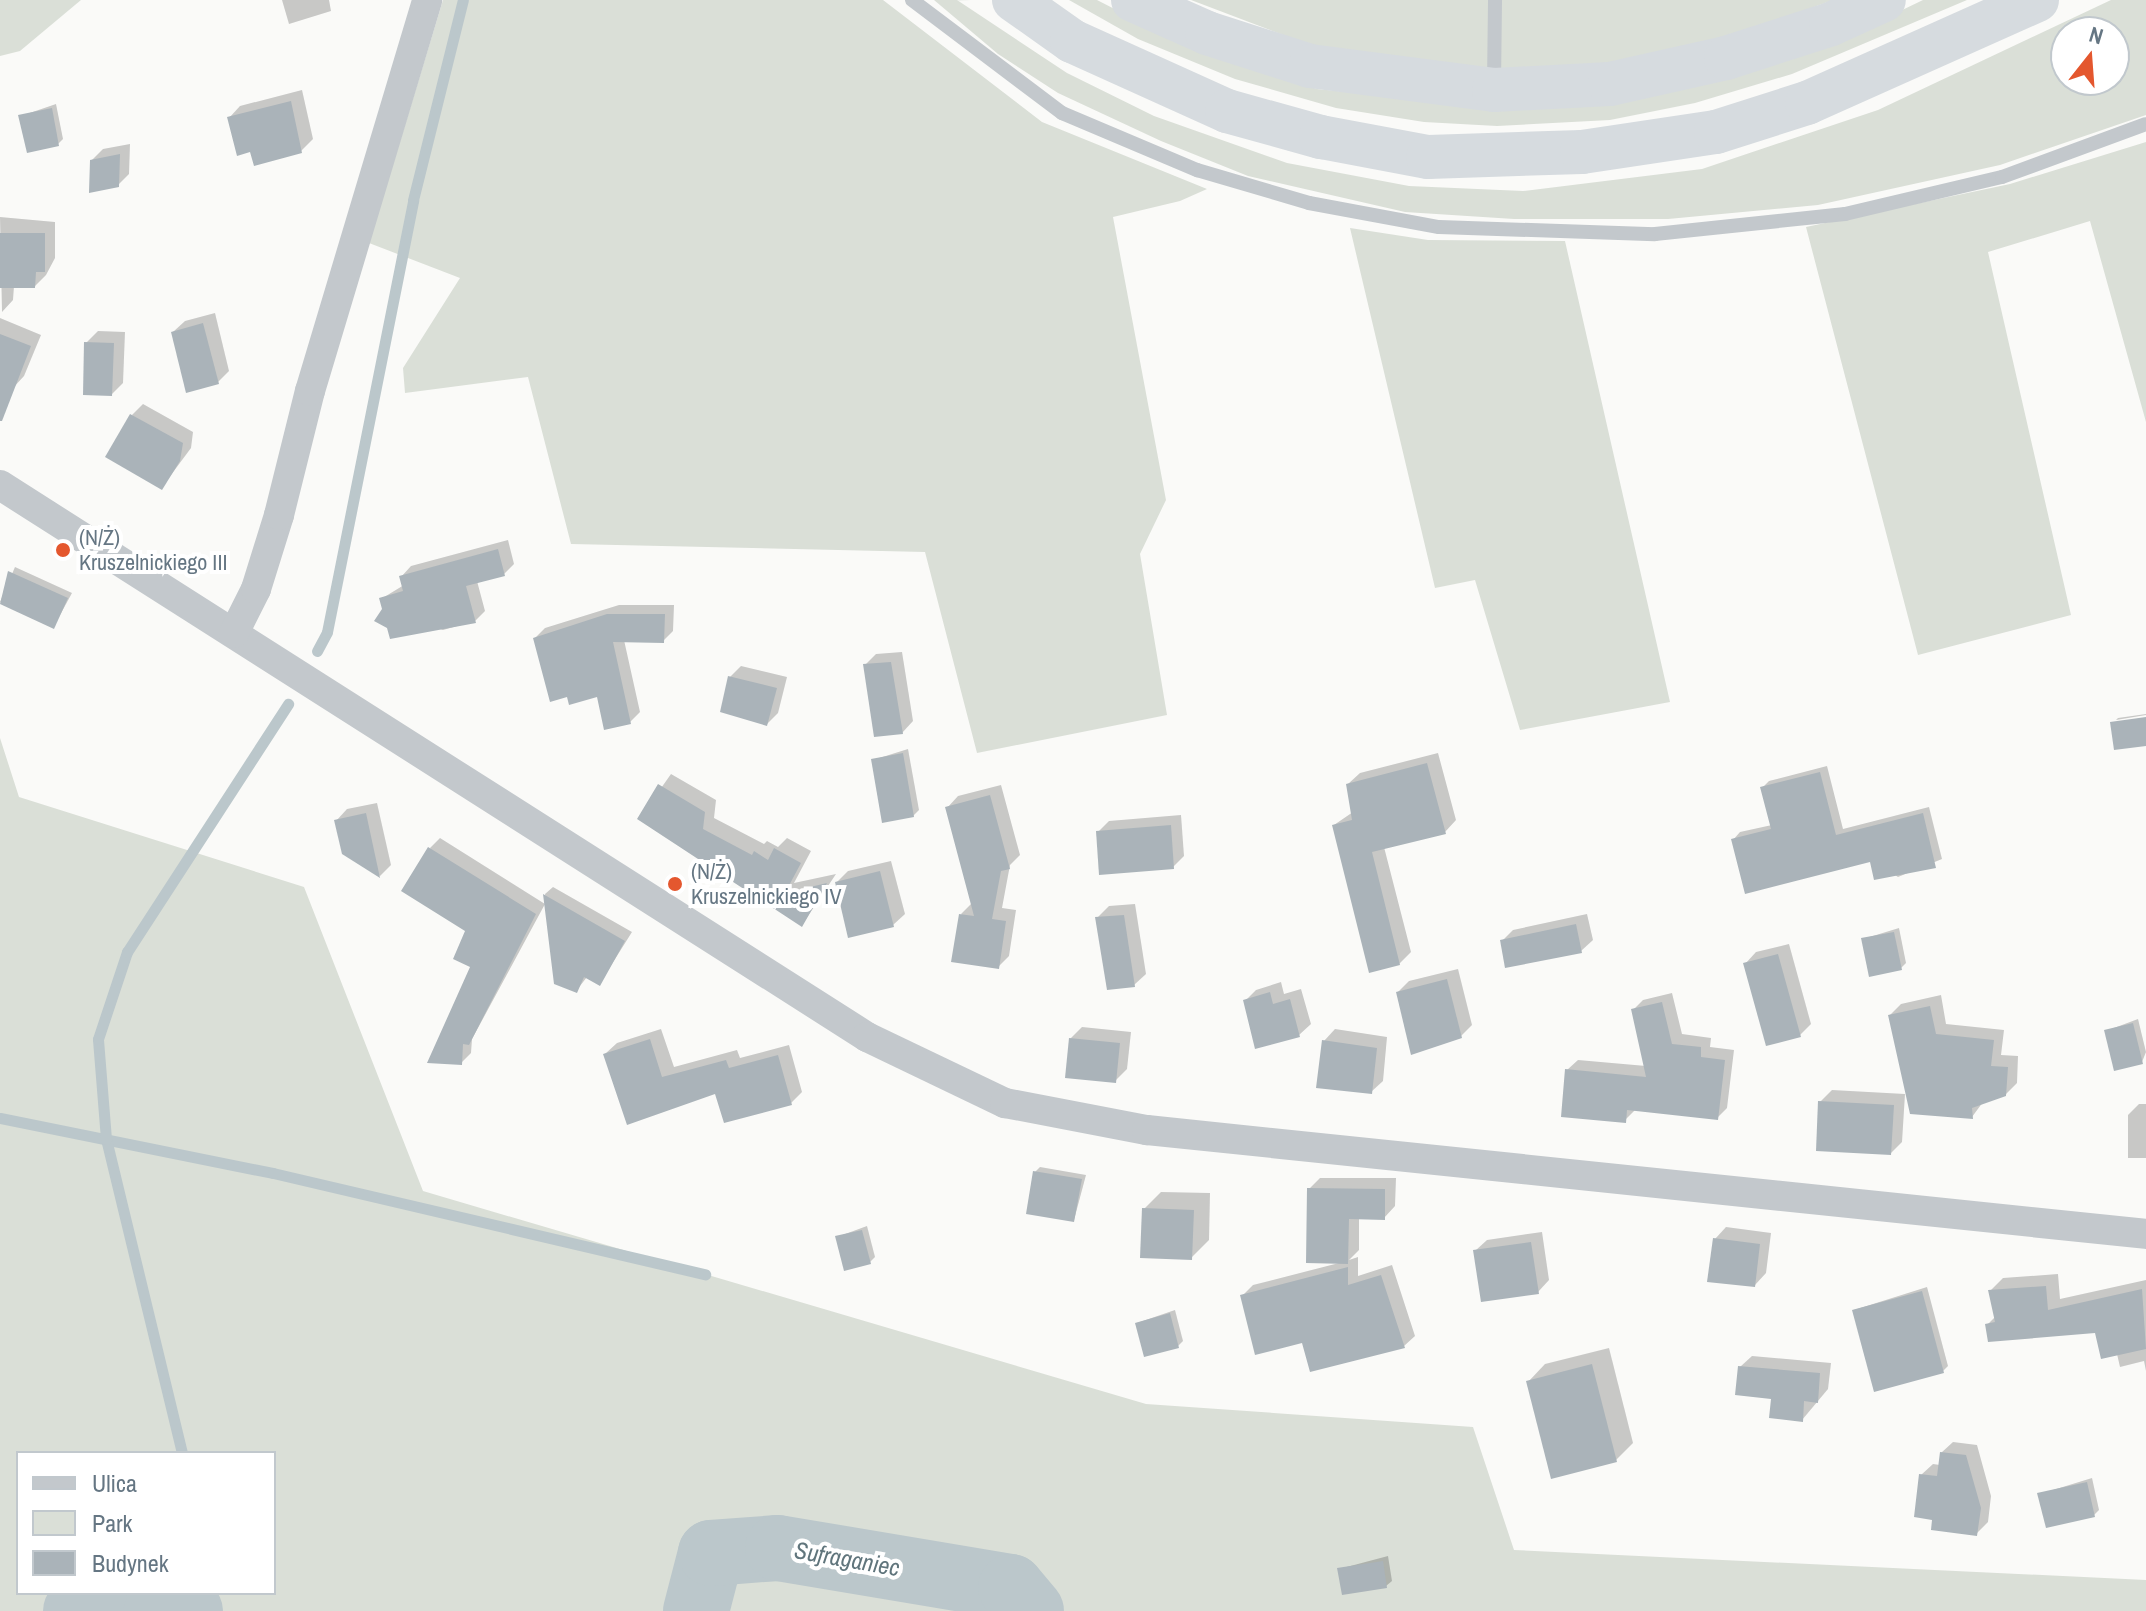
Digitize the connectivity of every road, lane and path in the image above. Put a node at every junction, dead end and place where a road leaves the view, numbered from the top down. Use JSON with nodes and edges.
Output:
{"nodes":[{"id":1,"x":427,"y":0,"type":"edge"},
{"id":2,"x":912,"y":0,"type":"edge"},
{"id":3,"x":1014,"y":0,"type":"edge"},
{"id":4,"x":1133,"y":0,"type":"edge"},
{"id":5,"x":1495,"y":0,"type":"edge"},
{"id":6,"x":1884,"y":0,"type":"edge"},
{"id":7,"x":2037,"y":0,"type":"edge"},
{"id":8,"x":1494,"y":90,"type":"junction"},
{"id":9,"x":2146,"y":124,"type":"edge"},
{"id":10,"x":0,"y":485,"type":"edge"},
{"id":11,"x":234,"y":633,"type":"junction"},
{"id":12,"x":2146,"y":1234,"type":"edge"}],
"edges":[{"from":1,"to":11,"type":"street"},
{"from":2,"to":9,"type":"lane"},
{"from":3,"to":7,"type":"highway"},
{"from":4,"to":8,"type":"highway"},
{"from":5,"to":8,"type":"lane"},
{"from":6,"to":8,"type":"highway"},
{"from":10,"to":11,"type":"street"},
{"from":11,"to":12,"type":"street"}]}
